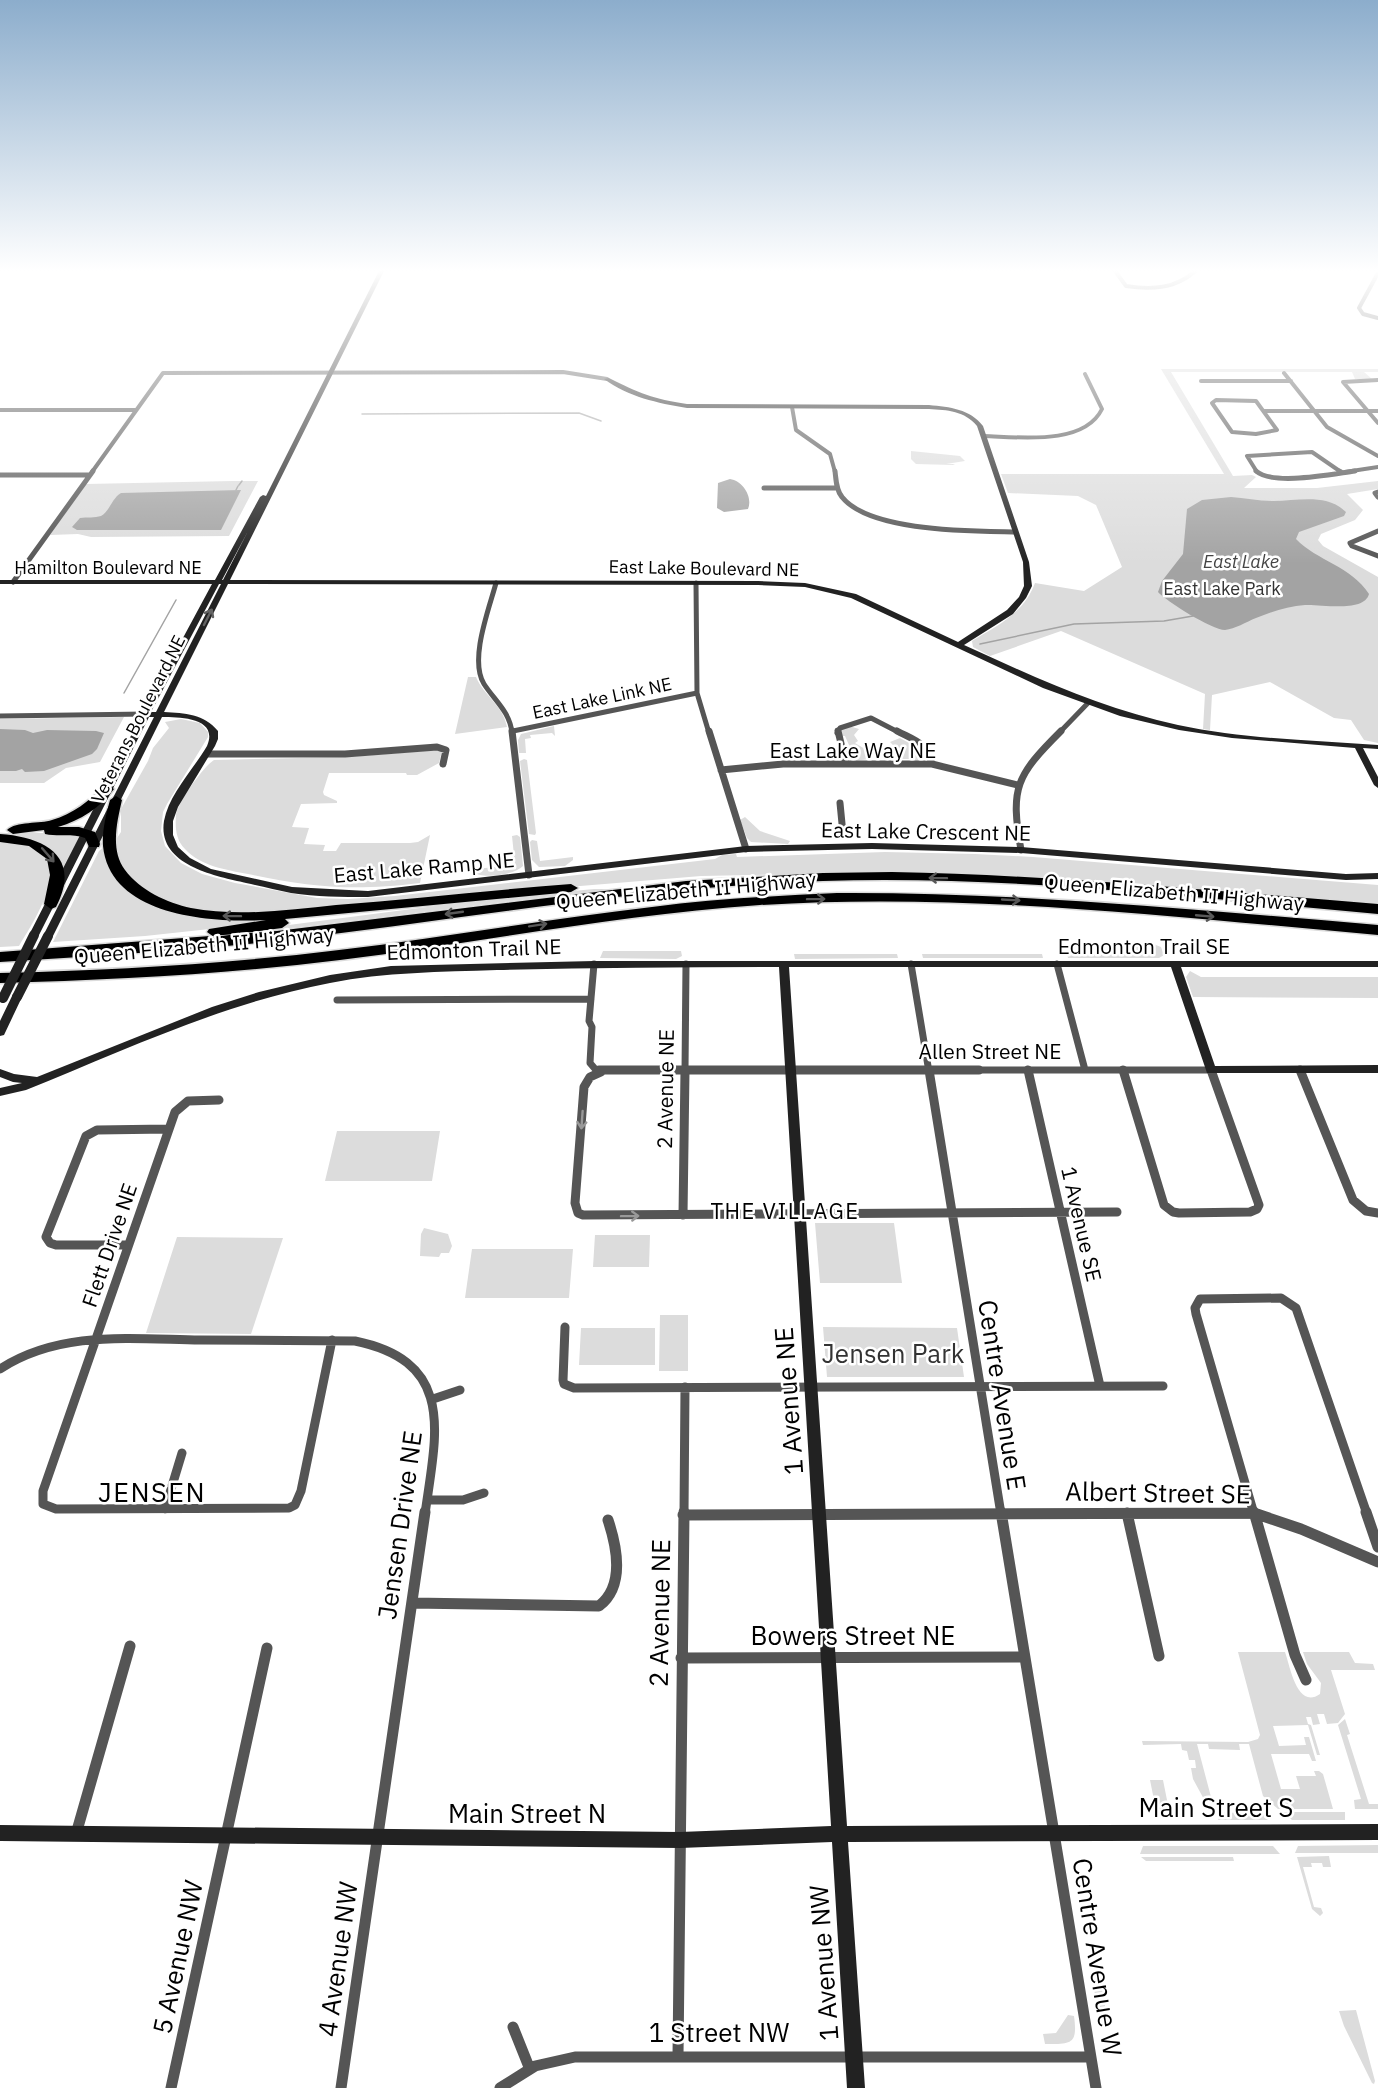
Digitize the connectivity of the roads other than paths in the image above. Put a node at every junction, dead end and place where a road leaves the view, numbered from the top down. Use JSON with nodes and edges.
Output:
{"nodes":[{"id":1,"x":334,"y":368,"type":"edge"},
{"id":2,"x":332,"y":372,"type":"junction"},
{"id":3,"x":1284,"y":373,"type":"dead end"},
{"id":4,"x":1085,"y":374,"type":"dead end"},
{"id":5,"x":607,"y":379,"type":"joint"},
{"id":6,"x":1378,"y":380,"type":"edge"},
{"id":7,"x":1201,"y":381,"type":"dead end"},
{"id":8,"x":1290,"y":381,"type":"junction"},
{"id":9,"x":792,"y":407,"type":"junction"},
{"id":10,"x":0,"y":410,"type":"edge"},
{"id":11,"x":135,"y":410,"type":"junction"},
{"id":12,"x":1264,"y":411,"type":"junction"},
{"id":13,"x":1314,"y":411,"type":"junction"},
{"id":14,"x":1366,"y":411,"type":"junction"},
{"id":15,"x":1378,"y":411,"type":"edge"},
{"id":16,"x":1378,"y":423,"type":"edge"},
{"id":17,"x":984,"y":436,"type":"junction"},
{"id":18,"x":1378,"y":456,"type":"edge"},
{"id":19,"x":1378,"y":467,"type":"edge"},
{"id":20,"x":1341,"y":472,"type":"junction"},
{"id":21,"x":0,"y":475,"type":"edge"},
{"id":22,"x":89,"y":475,"type":"junction"},
{"id":23,"x":764,"y":488,"type":"dead end"},
{"id":24,"x":837,"y":488,"type":"junction"},
{"id":25,"x":1378,"y":492,"type":"edge"},
{"id":26,"x":1378,"y":497,"type":"edge"},
{"id":27,"x":1378,"y":531,"type":"edge"},
{"id":28,"x":1015,"y":532,"type":"junction"},
{"id":29,"x":1378,"y":556,"type":"edge"},
{"id":30,"x":228,"y":569,"type":"junction"},
{"id":31,"x":0,"y":582,"type":"edge"},
{"id":32,"x":13,"y":582,"type":"junction"},
{"id":33,"x":185,"y":582,"type":"junction"},
{"id":34,"x":216,"y":582,"type":"junction"},
{"id":35,"x":225,"y":582,"type":"junction"},
{"id":36,"x":247,"y":583,"type":"junction"},
{"id":37,"x":496,"y":583,"type":"junction"},
{"id":38,"x":696,"y":583,"type":"junction"},
{"id":39,"x":213,"y":598,"type":"junction"},
{"id":40,"x":958,"y":645,"type":"junction"},
{"id":41,"x":171,"y":666,"type":"junction"},
{"id":42,"x":697,"y":693,"type":"junction"},
{"id":43,"x":1089,"y":703,"type":"junction"},
{"id":44,"x":146,"y":714,"type":"junction"},
{"id":45,"x":159,"y":715,"type":"junction"},
{"id":46,"x":0,"y":716,"type":"edge"},
{"id":47,"x":513,"y":731,"type":"junction"},
{"id":48,"x":1358,"y":746,"type":"junction"},
{"id":49,"x":1378,"y":747,"type":"edge"},
{"id":50,"x":207,"y":754,"type":"junction"},
{"id":51,"x":443,"y":764,"type":"dead end"},
{"id":52,"x":846,"y":764,"type":"junction"},
{"id":53,"x":932,"y":764,"type":"junction"},
{"id":54,"x":721,"y":770,"type":"junction"},
{"id":55,"x":1018,"y":784,"type":"junction"},
{"id":56,"x":1378,"y":785,"type":"edge"},
{"id":57,"x":112,"y":795,"type":"junction"},
{"id":58,"x":840,"y":803,"type":"dead end"},
{"id":59,"x":7,"y":830,"type":"edge"},
{"id":60,"x":843,"y":834,"type":"dead end"},
{"id":61,"x":0,"y":838,"type":"edge"},
{"id":62,"x":91,"y":838,"type":"junction"},
{"id":63,"x":746,"y":849,"type":"junction"},
{"id":64,"x":1021,"y":850,"type":"junction"},
{"id":65,"x":529,"y":875,"type":"junction"},
{"id":66,"x":1378,"y":876,"type":"edge"},
{"id":67,"x":804,"y":878,"type":"junction"},
{"id":68,"x":416,"y":903,"type":"junction"},
{"id":69,"x":51,"y":904,"type":"junction"},
{"id":70,"x":1378,"y":909,"type":"edge"},
{"id":71,"x":1378,"y":930,"type":"edge"},
{"id":72,"x":0,"y":949,"type":"edge"},
{"id":73,"x":344,"y":954,"type":"junction"},
{"id":74,"x":0,"y":957,"type":"edge"},
{"id":75,"x":1057,"y":963,"type":"junction"},
{"id":76,"x":594,"y":964,"type":"junction"},
{"id":77,"x":686,"y":964,"type":"junction"},
{"id":78,"x":784,"y":964,"type":"junction"},
{"id":79,"x":911,"y":964,"type":"junction"},
{"id":80,"x":1175,"y":964,"type":"junction"},
{"id":81,"x":1378,"y":964,"type":"edge"},
{"id":82,"x":0,"y":978,"type":"edge"},
{"id":83,"x":1,"y":996,"type":"edge"},
{"id":84,"x":591,"y":999,"type":"junction"},
{"id":85,"x":337,"y":1000,"type":"dead end"},
{"id":86,"x":0,"y":1032,"type":"edge"},
{"id":87,"x":1378,"y":1069,"type":"edge"},
{"id":88,"x":928,"y":1070,"type":"junction"},
{"id":89,"x":1028,"y":1070,"type":"junction"},
{"id":90,"x":1085,"y":1070,"type":"junction"},
{"id":91,"x":1123,"y":1070,"type":"junction"},
{"id":92,"x":1211,"y":1070,"type":"junction"},
{"id":93,"x":1300,"y":1070,"type":"junction"},
{"id":94,"x":603,"y":1071,"type":"junction"},
{"id":95,"x":685,"y":1071,"type":"junction"},
{"id":96,"x":791,"y":1071,"type":"junction"},
{"id":97,"x":0,"y":1073,"type":"edge"},
{"id":98,"x":56,"y":1074,"type":"junction"},
{"id":99,"x":33,"y":1079,"type":"junction"},
{"id":100,"x":0,"y":1084,"type":"edge"},
{"id":101,"x":22,"y":1087,"type":"junction"},
{"id":102,"x":0,"y":1092,"type":"edge"},
{"id":103,"x":0,"y":1098,"type":"edge"},
{"id":104,"x":219,"y":1100,"type":"dead end"},
{"id":105,"x":168,"y":1129,"type":"junction"},
{"id":106,"x":952,"y":1212,"type":"junction"},
{"id":107,"x":1061,"y":1212,"type":"junction"},
{"id":108,"x":1117,"y":1212,"type":"dead end"},
{"id":109,"x":1378,"y":1213,"type":"edge"},
{"id":110,"x":800,"y":1214,"type":"junction"},
{"id":111,"x":683,"y":1215,"type":"junction"},
{"id":112,"x":128,"y":1245,"type":"junction"},
{"id":113,"x":565,"y":1328,"type":"dead end"},
{"id":114,"x":95,"y":1339,"type":"junction"},
{"id":115,"x":332,"y":1340,"type":"junction"},
{"id":116,"x":0,"y":1369,"type":"edge"},
{"id":117,"x":980,"y":1386,"type":"junction"},
{"id":118,"x":1100,"y":1386,"type":"junction"},
{"id":119,"x":1163,"y":1386,"type":"dead end"},
{"id":120,"x":685,"y":1387,"type":"junction"},
{"id":121,"x":811,"y":1387,"type":"junction"},
{"id":122,"x":460,"y":1390,"type":"dead end"},
{"id":123,"x":433,"y":1398,"type":"junction"},
{"id":124,"x":182,"y":1453,"type":"dead end"},
{"id":125,"x":484,"y":1493,"type":"dead end"},
{"id":126,"x":427,"y":1500,"type":"junction"},
{"id":127,"x":165,"y":1509,"type":"junction"},
{"id":128,"x":1001,"y":1513,"type":"junction"},
{"id":129,"x":1127,"y":1513,"type":"junction"},
{"id":130,"x":1254,"y":1513,"type":"junction"},
{"id":131,"x":683,"y":1515,"type":"junction"},
{"id":132,"x":819,"y":1515,"type":"junction"},
{"id":133,"x":608,"y":1520,"type":"dead end"},
{"id":134,"x":1378,"y":1547,"type":"edge"},
{"id":135,"x":1378,"y":1562,"type":"edge"},
{"id":136,"x":412,"y":1603,"type":"junction"},
{"id":137,"x":130,"y":1646,"type":"dead end"},
{"id":138,"x":267,"y":1648,"type":"dead end"},
{"id":139,"x":1159,"y":1656,"type":"dead end"},
{"id":140,"x":1025,"y":1657,"type":"junction"},
{"id":141,"x":681,"y":1658,"type":"junction"},
{"id":142,"x":829,"y":1658,"type":"junction"},
{"id":143,"x":1306,"y":1680,"type":"dead end"},
{"id":144,"x":1378,"y":1832,"type":"edge"},
{"id":145,"x":0,"y":1833,"type":"edge"},
{"id":146,"x":76,"y":1834,"type":"junction"},
{"id":147,"x":840,"y":1834,"type":"junction"},
{"id":148,"x":1054,"y":1834,"type":"junction"},
{"id":149,"x":226,"y":1836,"type":"junction"},
{"id":150,"x":377,"y":1837,"type":"junction"},
{"id":151,"x":680,"y":1840,"type":"junction"},
{"id":152,"x":513,"y":2027,"type":"dead end"},
{"id":153,"x":678,"y":2056,"type":"junction"},
{"id":154,"x":854,"y":2056,"type":"junction"},
{"id":155,"x":1090,"y":2057,"type":"junction"},
{"id":156,"x":529,"y":2067,"type":"junction"},
{"id":157,"x":171,"y":2088,"type":"edge"},
{"id":158,"x":341,"y":2088,"type":"edge"},
{"id":159,"x":500,"y":2088,"type":"edge"},
{"id":160,"x":856,"y":2088,"type":"edge"},
{"id":161,"x":1096,"y":2088,"type":"edge"}],
"edges":[{"from":1,"to":2,"type":"street","name":"Veterans Boulevard NE"},
{"from":2,"to":5,"type":"street"},
{"from":2,"to":11,"type":"street"},
{"from":2,"to":30,"type":"street","name":"Veterans Boulevard NE"},
{"from":3,"to":8,"type":"street"},
{"from":4,"to":17,"type":"street"},
{"from":5,"to":9,"type":"street"},
{"from":6,"to":14,"type":"street"},
{"from":7,"to":8,"type":"street"},
{"from":8,"to":13,"type":"street"},
{"from":9,"to":17,"type":"street"},
{"from":9,"to":24,"type":"street"},
{"from":10,"to":11,"type":"street"},
{"from":11,"to":22,"type":"street"},
{"from":12,"to":12,"type":"street"},
{"from":12,"to":13,"type":"street"},
{"from":13,"to":14,"type":"street"},
{"from":13,"to":18,"type":"street"},
{"from":14,"to":15,"type":"street"},
{"from":14,"to":16,"type":"street"},
{"from":17,"to":28,"type":"street"},
{"from":19,"to":20,"type":"street"},
{"from":20,"to":20,"type":"street"},
{"from":21,"to":22,"type":"street"},
{"from":22,"to":32,"type":"street"},
{"from":23,"to":24,"type":"street"},
{"from":24,"to":28,"type":"street"},
{"from":25,"to":26,"type":"street"},
{"from":27,"to":29,"type":"street"},
{"from":28,"to":40,"type":"street"},
{"from":30,"to":33,"type":"street"},
{"from":30,"to":34,"type":"street","name":"Veterans Boulevard NE"},
{"from":30,"to":35,"type":"street","name":"Veterans Boulevard NE"},
{"from":30,"to":36,"type":"street"},
{"from":31,"to":32,"type":"street","name":"Hamilton Boulevard NE"},
{"from":32,"to":33,"type":"street","name":"Hamilton Boulevard NE"},
{"from":33,"to":34,"type":"street","name":"Hamilton Boulevard NE"},
{"from":33,"to":39,"type":"street"},
{"from":34,"to":35,"type":"street","name":"East Lake Boulevard NE"},
{"from":34,"to":39,"type":"street","name":"Veterans Boulevard NE"},
{"from":35,"to":36,"type":"street","name":"East Lake Boulevard NE"},
{"from":35,"to":39,"type":"street","name":"Veterans Boulevard NE"},
{"from":36,"to":37,"type":"street","name":"East Lake Boulevard NE"},
{"from":36,"to":39,"type":"street"},
{"from":37,"to":38,"type":"street","name":"East Lake Boulevard NE"},
{"from":37,"to":47,"type":"street"},
{"from":38,"to":40,"type":"street","name":"East Lake Boulevard NE"},
{"from":38,"to":42,"type":"street"},
{"from":39,"to":41,"type":"street","name":"Veterans Boulevard NE"},
{"from":45,"to":39,"type":"street","name":"Veterans Boulevard NE","one_way":true},
{"from":40,"to":43,"type":"street","name":"East Lake Boulevard NE"},
{"from":41,"to":44,"type":"street","name":"Veterans Boulevard NE"},
{"from":41,"to":45,"type":"street"},
{"from":42,"to":47,"type":"street","name":"East Lake Link NE"},
{"from":42,"to":54,"type":"street"},
{"from":43,"to":48,"type":"street","name":"East Lake Boulevard NE"},
{"from":43,"to":55,"type":"street"},
{"from":44,"to":45,"type":"street","name":"East Lake Ramp NE"},
{"from":44,"to":46,"type":"street"},
{"from":44,"to":57,"type":"street","name":"Veterans Boulevard NE"},
{"from":45,"to":50,"type":"street","name":"East Lake Ramp NE"},
{"from":45,"to":57,"type":"street","name":"Veterans Boulevard NE"},
{"from":47,"to":65,"type":"street"},
{"from":48,"to":49,"type":"street","name":"East Lake Boulevard NE"},
{"from":48,"to":56,"type":"street"},
{"from":50,"to":51,"type":"street"},
{"from":50,"to":65,"type":"street","name":"East Lake Ramp NE"},
{"from":52,"to":53,"type":"street","name":"East Lake Way NE"},
{"from":52,"to":53,"type":"street"},
{"from":52,"to":54,"type":"street","name":"East Lake Way NE"},
{"from":53,"to":55,"type":"street","name":"East Lake Way NE"},
{"from":54,"to":63,"type":"street"},
{"from":55,"to":64,"type":"street"},
{"from":57,"to":59,"type":"highway"},
{"from":57,"to":62,"type":"street","name":"Veterans Boulevard NE"},
{"from":68,"to":57,"type":"highway","one_way":true},
{"from":58,"to":60,"type":"street"},
{"from":59,"to":62,"type":"highway"},
{"from":61,"to":69,"type":"highway","one_way":true},
{"from":62,"to":69,"type":"street","name":"Veterans Boulevard NE"},
{"from":62,"to":86,"type":"street","name":"Veterans Boulevard NE","bridge":true},
{"from":63,"to":64,"type":"street","name":"East Lake Crescent NE"},
{"from":63,"to":65,"type":"street","name":"East Lake Ramp NE"},
{"from":64,"to":66,"type":"street","name":"East Lake Crescent NE"},
{"from":67,"to":68,"type":"highway"},
{"from":70,"to":67,"type":"highway","name":"Queen Elizabeth II Highway","one_way":true},
{"from":67,"to":74,"type":"highway","name":"Queen Elizabeth II Highway","one_way":true},
{"from":68,"to":72,"type":"highway"},
{"from":69,"to":83,"type":"street","name":"Veterans Boulevard NE","bridge":true},
{"from":73,"to":71,"type":"highway","name":"Queen Elizabeth II Highway","one_way":true},
{"from":73,"to":82,"type":"highway","name":"Queen Elizabeth II Highway"},
{"from":73,"to":83,"type":"highway"},
{"from":75,"to":79,"type":"street","name":"Edmonton Trail SE"},
{"from":75,"to":80,"type":"street","name":"Edmonton Trail SE"},
{"from":75,"to":90,"type":"street"},
{"from":76,"to":77,"type":"street","name":"Edmonton Trail NE"},
{"from":76,"to":84,"type":"street"},
{"from":76,"to":98,"type":"street","name":"Edmonton Trail NE"},
{"from":77,"to":78,"type":"street","name":"Edmonton Trail NE"},
{"from":77,"to":95,"type":"street","name":"2 Avenue NE"},
{"from":78,"to":79,"type":"street","name":"Edmonton Trail NE"},
{"from":78,"to":96,"type":"street","name":"1 Avenue NE"},
{"from":79,"to":88,"type":"street","name":"Centre Avenue E"},
{"from":80,"to":81,"type":"street","name":"Edmonton Trail SE"},
{"from":80,"to":92,"type":"street"},
{"from":84,"to":85,"type":"street"},
{"from":84,"to":94,"type":"street"},
{"from":87,"to":93,"type":"street","name":"Allen Street NE"},
{"from":88,"to":89,"type":"street","name":"Allen Street NE"},
{"from":88,"to":96,"type":"street","name":"Allen Street NE"},
{"from":88,"to":106,"type":"street","name":"Centre Avenue E"},
{"from":89,"to":90,"type":"street","name":"Allen Street NE"},
{"from":89,"to":107,"type":"street","name":"1 Avenue SE"},
{"from":90,"to":91,"type":"street","name":"Allen Street NE"},
{"from":91,"to":92,"type":"street","name":"Allen Street NE"},
{"from":91,"to":92,"type":"street"},
{"from":92,"to":93,"type":"street","name":"Allen Street NE"},
{"from":93,"to":109,"type":"street"},
{"from":94,"to":95,"type":"street","name":"Allen Street NE"},
{"from":94,"to":111,"type":"street","one_way":true},
{"from":95,"to":96,"type":"street","name":"Allen Street NE"},
{"from":95,"to":111,"type":"street","name":"2 Avenue NE"},
{"from":96,"to":110,"type":"street","name":"1 Avenue NE"},
{"from":97,"to":99,"type":"street"},
{"from":98,"to":99,"type":"street","name":"Edmonton Trail NE"},
{"from":98,"to":101,"type":"street","name":"Edmonton Trail NE"},
{"from":99,"to":100,"type":"street","name":"Edmonton Trail NE"},
{"from":101,"to":102,"type":"street","name":"Edmonton Trail NE"},
{"from":101,"to":103,"type":"street"},
{"from":104,"to":105,"type":"street","name":"Flett Drive NE"},
{"from":105,"to":112,"type":"street","name":"Flett Drive NE"},
{"from":105,"to":112,"type":"street"},
{"from":106,"to":107,"type":"street"},
{"from":106,"to":110,"type":"street"},
{"from":106,"to":117,"type":"street","name":"Centre Avenue E"},
{"from":107,"to":108,"type":"street"},
{"from":107,"to":118,"type":"street","name":"1 Avenue SE"},
{"from":110,"to":111,"type":"street"},
{"from":110,"to":121,"type":"street","name":"1 Avenue NE"},
{"from":112,"to":114,"type":"street","name":"Flett Drive NE"},
{"from":113,"to":120,"type":"street"},
{"from":114,"to":115,"type":"street","name":"Jensen Drive NE"},
{"from":114,"to":116,"type":"street","name":"Flett Drive NE"},
{"from":114,"to":127,"type":"street"},
{"from":115,"to":123,"type":"street","name":"Jensen Drive NE"},
{"from":115,"to":127,"type":"street"},
{"from":117,"to":118,"type":"street"},
{"from":117,"to":121,"type":"street"},
{"from":117,"to":128,"type":"street","name":"Centre Avenue E"},
{"from":118,"to":119,"type":"street"},
{"from":120,"to":121,"type":"street"},
{"from":120,"to":131,"type":"street","name":"2 Avenue NE"},
{"from":121,"to":132,"type":"street","name":"1 Avenue NE"},
{"from":122,"to":123,"type":"street"},
{"from":123,"to":126,"type":"street","name":"Jensen Drive NE"},
{"from":124,"to":127,"type":"street"},
{"from":125,"to":126,"type":"street"},
{"from":126,"to":136,"type":"street","name":"Jensen Drive NE"},
{"from":128,"to":129,"type":"street","name":"Albert Street SE"},
{"from":128,"to":132,"type":"street","name":"Albert Street SE"},
{"from":128,"to":140,"type":"street","name":"Centre Avenue E"},
{"from":129,"to":130,"type":"street","name":"Albert Street SE"},
{"from":129,"to":139,"type":"street"},
{"from":130,"to":134,"type":"street"},
{"from":130,"to":135,"type":"street","name":"Albert Street SE"},
{"from":130,"to":143,"type":"street"},
{"from":131,"to":132,"type":"street","name":"Albert Street SE"},
{"from":131,"to":141,"type":"street","name":"2 Avenue NE"},
{"from":132,"to":142,"type":"street","name":"1 Avenue NE"},
{"from":133,"to":136,"type":"street"},
{"from":136,"to":150,"type":"street","name":"Jensen Drive NE"},
{"from":137,"to":146,"type":"street"},
{"from":138,"to":149,"type":"street","name":"5 Avenue NW"},
{"from":140,"to":142,"type":"street","name":"Bowers Street NE"},
{"from":140,"to":148,"type":"street","name":"Centre Avenue E"},
{"from":141,"to":142,"type":"street","name":"Bowers Street NE"},
{"from":141,"to":151,"type":"street","name":"2 Avenue NE"},
{"from":142,"to":147,"type":"street","name":"1 Avenue NE"},
{"from":144,"to":148,"type":"street","name":"Main Street S"},
{"from":145,"to":146,"type":"street","name":"Main Street N"},
{"from":146,"to":149,"type":"street","name":"Main Street N"},
{"from":147,"to":148,"type":"street","name":"Main Street N"},
{"from":147,"to":151,"type":"street","name":"Main Street N"},
{"from":147,"to":154,"type":"street","name":"1 Avenue NW"},
{"from":148,"to":155,"type":"street","name":"Centre Avenue W"},
{"from":149,"to":150,"type":"street","name":"Main Street N"},
{"from":149,"to":157,"type":"street","name":"5 Avenue NW"},
{"from":150,"to":151,"type":"street","name":"Main Street N"},
{"from":150,"to":158,"type":"street","name":"4 Avenue NW"},
{"from":151,"to":153,"type":"street","name":"2 Avenue NE"},
{"from":152,"to":156,"type":"street"},
{"from":153,"to":154,"type":"street","name":"1 Street NW"},
{"from":153,"to":156,"type":"street","name":"1 Street NW"},
{"from":154,"to":155,"type":"street","name":"1 Street NW"},
{"from":154,"to":160,"type":"street","name":"1 Avenue NW"},
{"from":155,"to":161,"type":"street","name":"Centre Avenue W"},
{"from":156,"to":159,"type":"street","name":"1 Street NW"}]}
